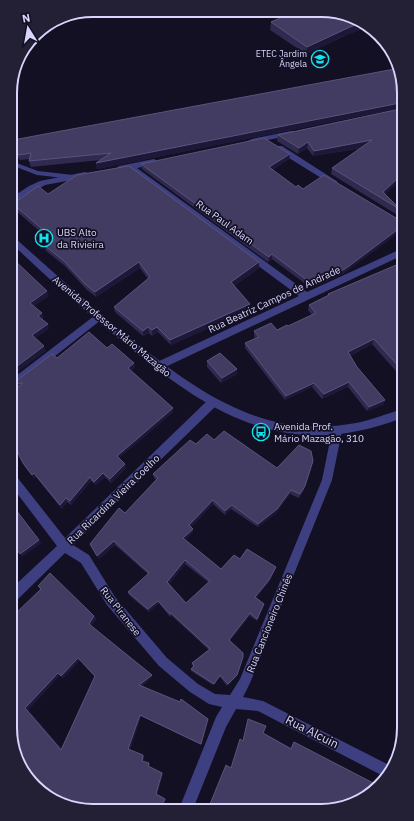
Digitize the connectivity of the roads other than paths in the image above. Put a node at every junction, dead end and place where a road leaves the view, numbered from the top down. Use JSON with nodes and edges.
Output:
{"nodes":[{"id":1,"x":302,"y":131,"type":"edge"},
{"id":2,"x":264,"y":138,"type":"junction"},
{"id":3,"x":242,"y":143,"type":"edge"},
{"id":4,"x":161,"y":160,"type":"edge"},
{"id":5,"x":17,"y":165,"type":"edge"},
{"id":6,"x":131,"y":167,"type":"junction"},
{"id":7,"x":109,"y":171,"type":"edge"},
{"id":8,"x":95,"y":173,"type":"edge"},
{"id":9,"x":73,"y":177,"type":"junction"},
{"id":10,"x":342,"y":187,"type":"edge"},
{"id":11,"x":17,"y":198,"type":"edge"},
{"id":12,"x":17,"y":244,"type":"edge"},
{"id":13,"x":397,"y":254,"type":"edge"},
{"id":14,"x":306,"y":296,"type":"junction"},
{"id":15,"x":98,"y":317,"type":"junction"},
{"id":16,"x":158,"y":366,"type":"junction"},
{"id":17,"x":17,"y":380,"type":"edge"},
{"id":18,"x":212,"y":403,"type":"junction"},
{"id":19,"x":397,"y":416,"type":"edge"},
{"id":20,"x":337,"y":431,"type":"junction"},
{"id":21,"x":17,"y":485,"type":"edge"},
{"id":22,"x":64,"y":546,"type":"junction"},
{"id":23,"x":17,"y":593,"type":"edge"},
{"id":24,"x":232,"y":703,"type":"junction"},
{"id":25,"x":384,"y":770,"type":"edge"},
{"id":26,"x":188,"y":804,"type":"edge"}],
"edges":[{"from":1,"to":2,"type":"street"},
{"from":2,"to":3,"type":"street"},
{"from":2,"to":10,"type":"street"},
{"from":4,"to":6,"type":"street"},
{"from":5,"to":9,"type":"lane"},
{"from":6,"to":7,"type":"street"},
{"from":6,"to":14,"type":"street","name":"Rua Paul Adam"},
{"from":8,"to":9,"type":"street"},
{"from":9,"to":11,"type":"street"},
{"from":12,"to":15,"type":"street","name":"Avenida Professor Mário Mazagão"},
{"from":13,"to":14,"type":"street","name":"Rua Beatriz Campos de Andrade"},
{"from":14,"to":16,"type":"street","name":"Rua Beatriz Campos de Andrade"},
{"from":15,"to":16,"type":"street","name":"Avenida Professor Mário Mazagão"},
{"from":15,"to":17,"type":"street"},
{"from":16,"to":18,"type":"street","name":"Avenida Professor Mário Mazagão"},
{"from":18,"to":20,"type":"street","name":"Avenida Professor Mário Mazagão"},
{"from":18,"to":22,"type":"street","name":"Rua Ricardina Vieira Coelho"},
{"from":19,"to":20,"type":"street","name":"Avenida Professor Mário Mazagão"},
{"from":20,"to":24,"type":"street","name":"Rua Cancioneiro Chinês"},
{"from":21,"to":22,"type":"street","name":"Rua Piranese"},
{"from":22,"to":23,"type":"street","name":"Rua Ricardina Vieira Coelho"},
{"from":22,"to":24,"type":"street","name":"Rua Piranese"},
{"from":24,"to":25,"type":"street","name":"Rua Alcuin"},
{"from":24,"to":26,"type":"street","name":"Rua Cancioneiro Chinês"}]}
